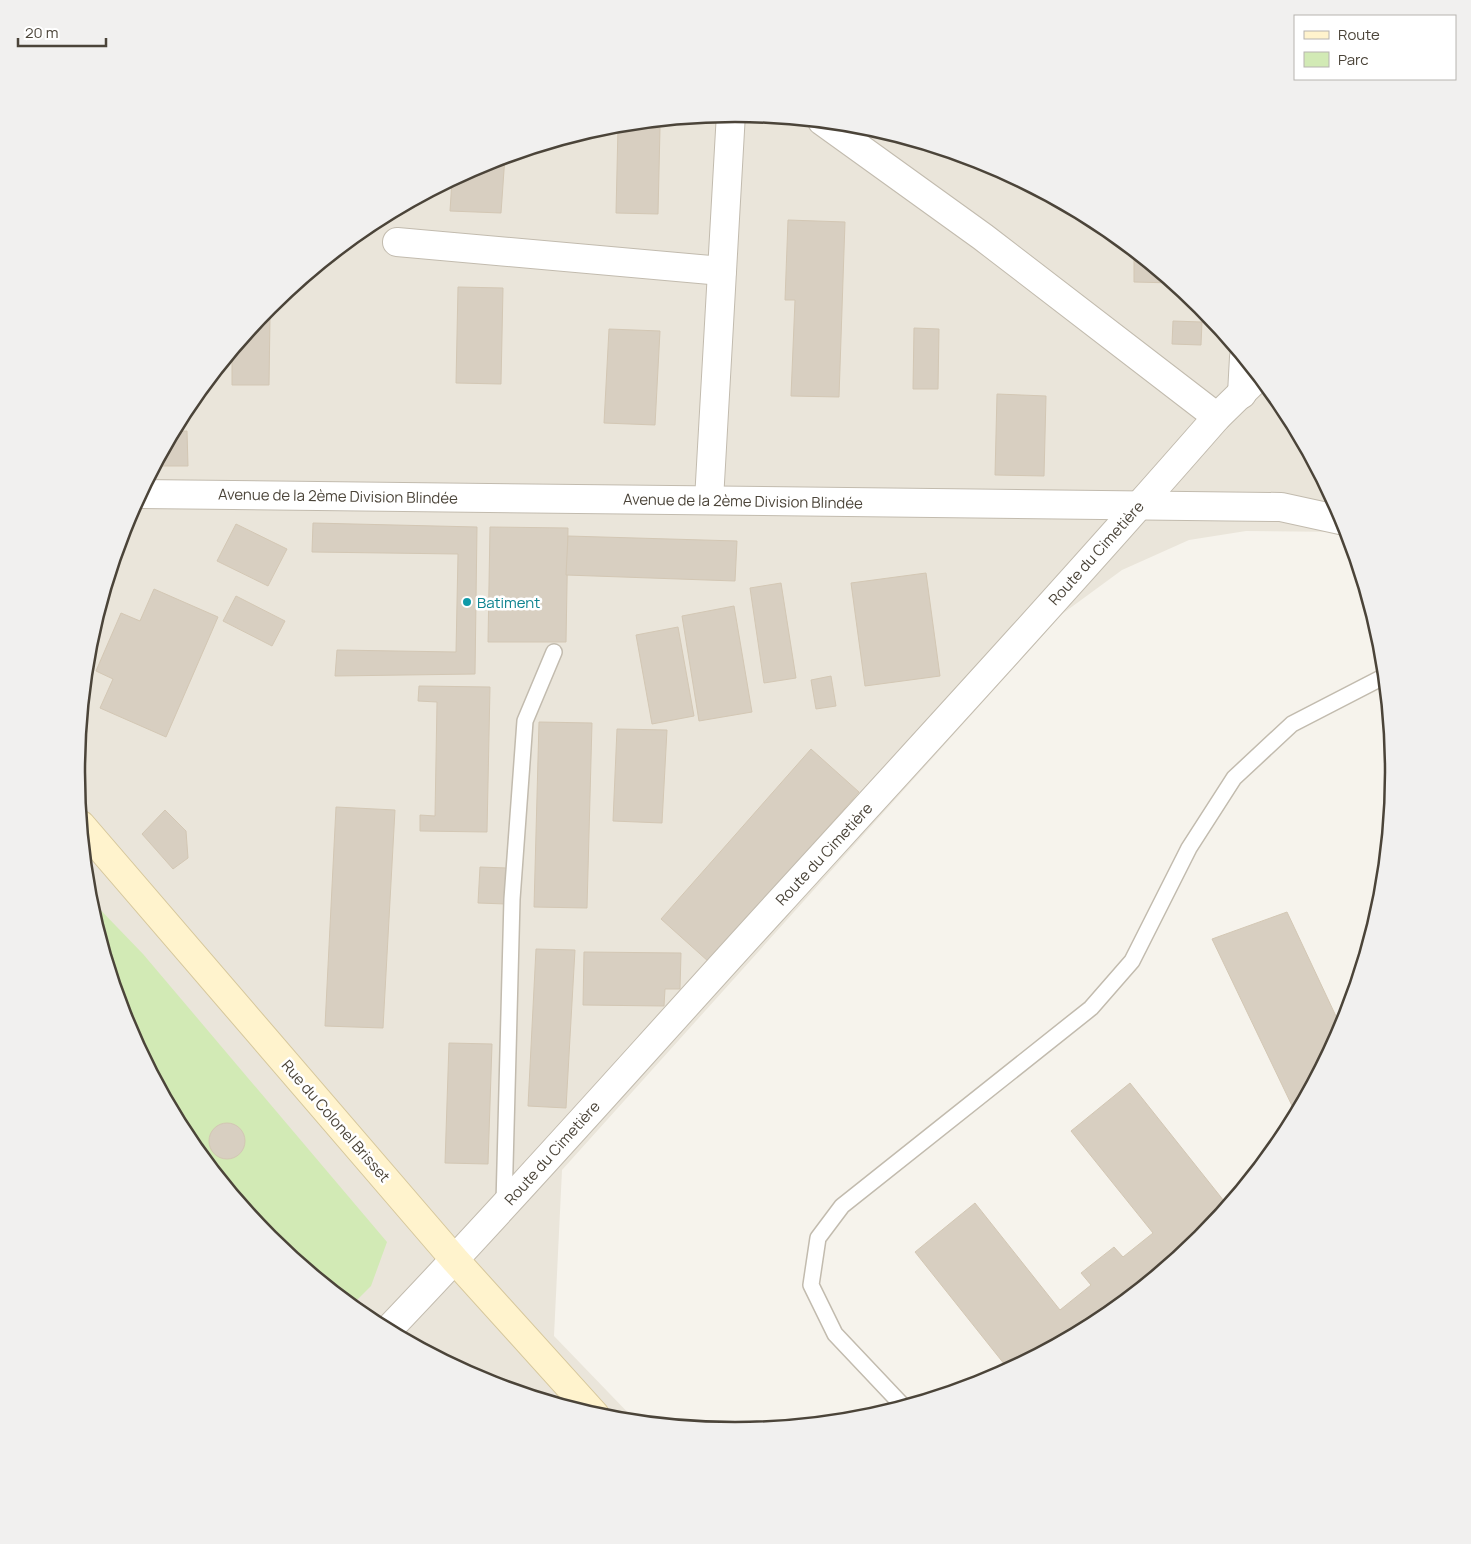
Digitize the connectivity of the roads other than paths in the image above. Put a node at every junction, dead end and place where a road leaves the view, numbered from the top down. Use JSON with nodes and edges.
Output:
{"nodes":[{"id":1,"x":730,"y":122,"type":"edge"},
{"id":2,"x":833,"y":129,"type":"edge"},
{"id":3,"x":397,"y":242,"type":"dead end"},
{"id":4,"x":722,"y":271,"type":"junction"},
{"id":5,"x":1247,"y":369,"type":"edge"},
{"id":6,"x":1250,"y":385,"type":"edge"},
{"id":7,"x":1217,"y":417,"type":"junction"},
{"id":8,"x":148,"y":494,"type":"edge"},
{"id":9,"x":709,"y":500,"type":"junction"},
{"id":10,"x":1138,"y":507,"type":"junction"},
{"id":11,"x":1334,"y":519,"type":"edge"},
{"id":12,"x":554,"y":652,"type":"dead end"},
{"id":13,"x":1379,"y":679,"type":"edge"},
{"id":14,"x":88,"y":832,"type":"edge"},
{"id":15,"x":504,"y":1206,"type":"junction"},
{"id":16,"x":455,"y":1260,"type":"junction"},
{"id":17,"x":393,"y":1325,"type":"edge"},
{"id":18,"x":899,"y":1401,"type":"edge"},
{"id":19,"x":585,"y":1404,"type":"edge"}],
"edges":[{"from":1,"to":4,"type":"street"},
{"from":2,"to":7,"type":"street"},
{"from":3,"to":4,"type":"street"},
{"from":4,"to":9,"type":"street"},
{"from":5,"to":6,"type":"street"},
{"from":6,"to":7,"type":"street","name":"Route du Cimetière"},
{"from":7,"to":10,"type":"street","name":"Route du Cimetière"},
{"from":8,"to":9,"type":"street","name":"Avenue de la 2ème Division Blindée"},
{"from":9,"to":10,"type":"street","name":"Avenue de la 2ème Division Blindée"},
{"from":10,"to":11,"type":"street","name":"Avenue de la 2ème Division Blindée"},
{"from":10,"to":15,"type":"street","name":"Route du Cimetière"},
{"from":12,"to":15,"type":"lane"},
{"from":13,"to":18,"type":"lane"},
{"from":14,"to":16,"type":"street","name":"Rue du Colonel Brisset"},
{"from":15,"to":16,"type":"street","name":"Route du Cimetière"},
{"from":16,"to":17,"type":"street","name":"Route du Cimetière"},
{"from":16,"to":19,"type":"street","name":"Rue du Colonel Brisset"}]}
